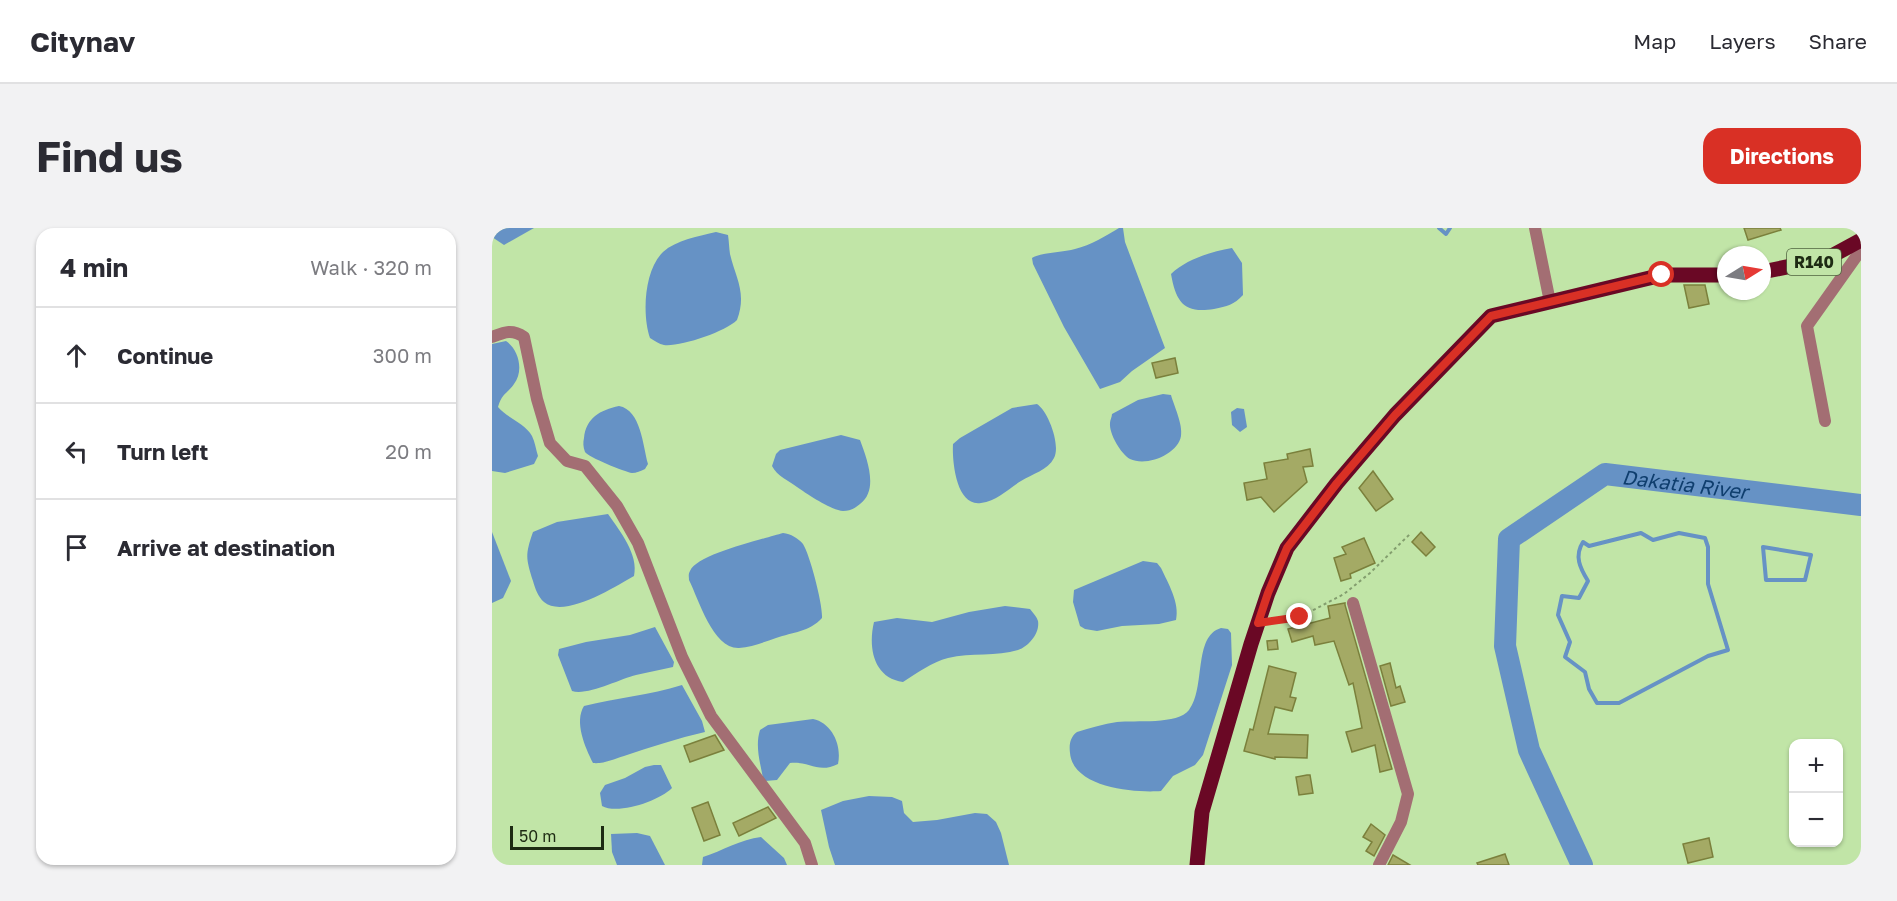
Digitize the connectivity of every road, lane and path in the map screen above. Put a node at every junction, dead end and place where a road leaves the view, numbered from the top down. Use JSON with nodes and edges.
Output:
{"nodes":[{"id":1,"x":1534,"y":228,"type":"edge"},
{"id":2,"x":1861,"y":240,"type":"edge"},
{"id":3,"x":1861,"y":250,"type":"edge"},
{"id":4,"x":1771,"y":270,"type":"edge"},
{"id":5,"x":1717,"y":275,"type":"edge"},
{"id":6,"x":1550,"y":302,"type":"junction"},
{"id":7,"x":492,"y":337,"type":"edge"},
{"id":8,"x":1825,"y":421,"type":"dead end"},
{"id":9,"x":1412,"y":533,"type":"dead end"},
{"id":10,"x":1353,"y":603,"type":"dead end"},
{"id":11,"x":1258,"y":623,"type":"junction"},
{"id":12,"x":812,"y":865,"type":"edge"},
{"id":13,"x":1197,"y":865,"type":"edge"},
{"id":14,"x":1378,"y":865,"type":"edge"}],
"edges":[{"from":1,"to":6,"type":"street"},
{"from":2,"to":4,"type":"main road","number":"R140"},
{"from":3,"to":8,"type":"street"},
{"from":5,"to":6,"type":"main road"},
{"from":6,"to":11,"type":"main road"},
{"from":7,"to":12,"type":"street"},
{"from":9,"to":11,"type":"path"},
{"from":10,"to":14,"type":"street"},
{"from":11,"to":13,"type":"main road"}]}
